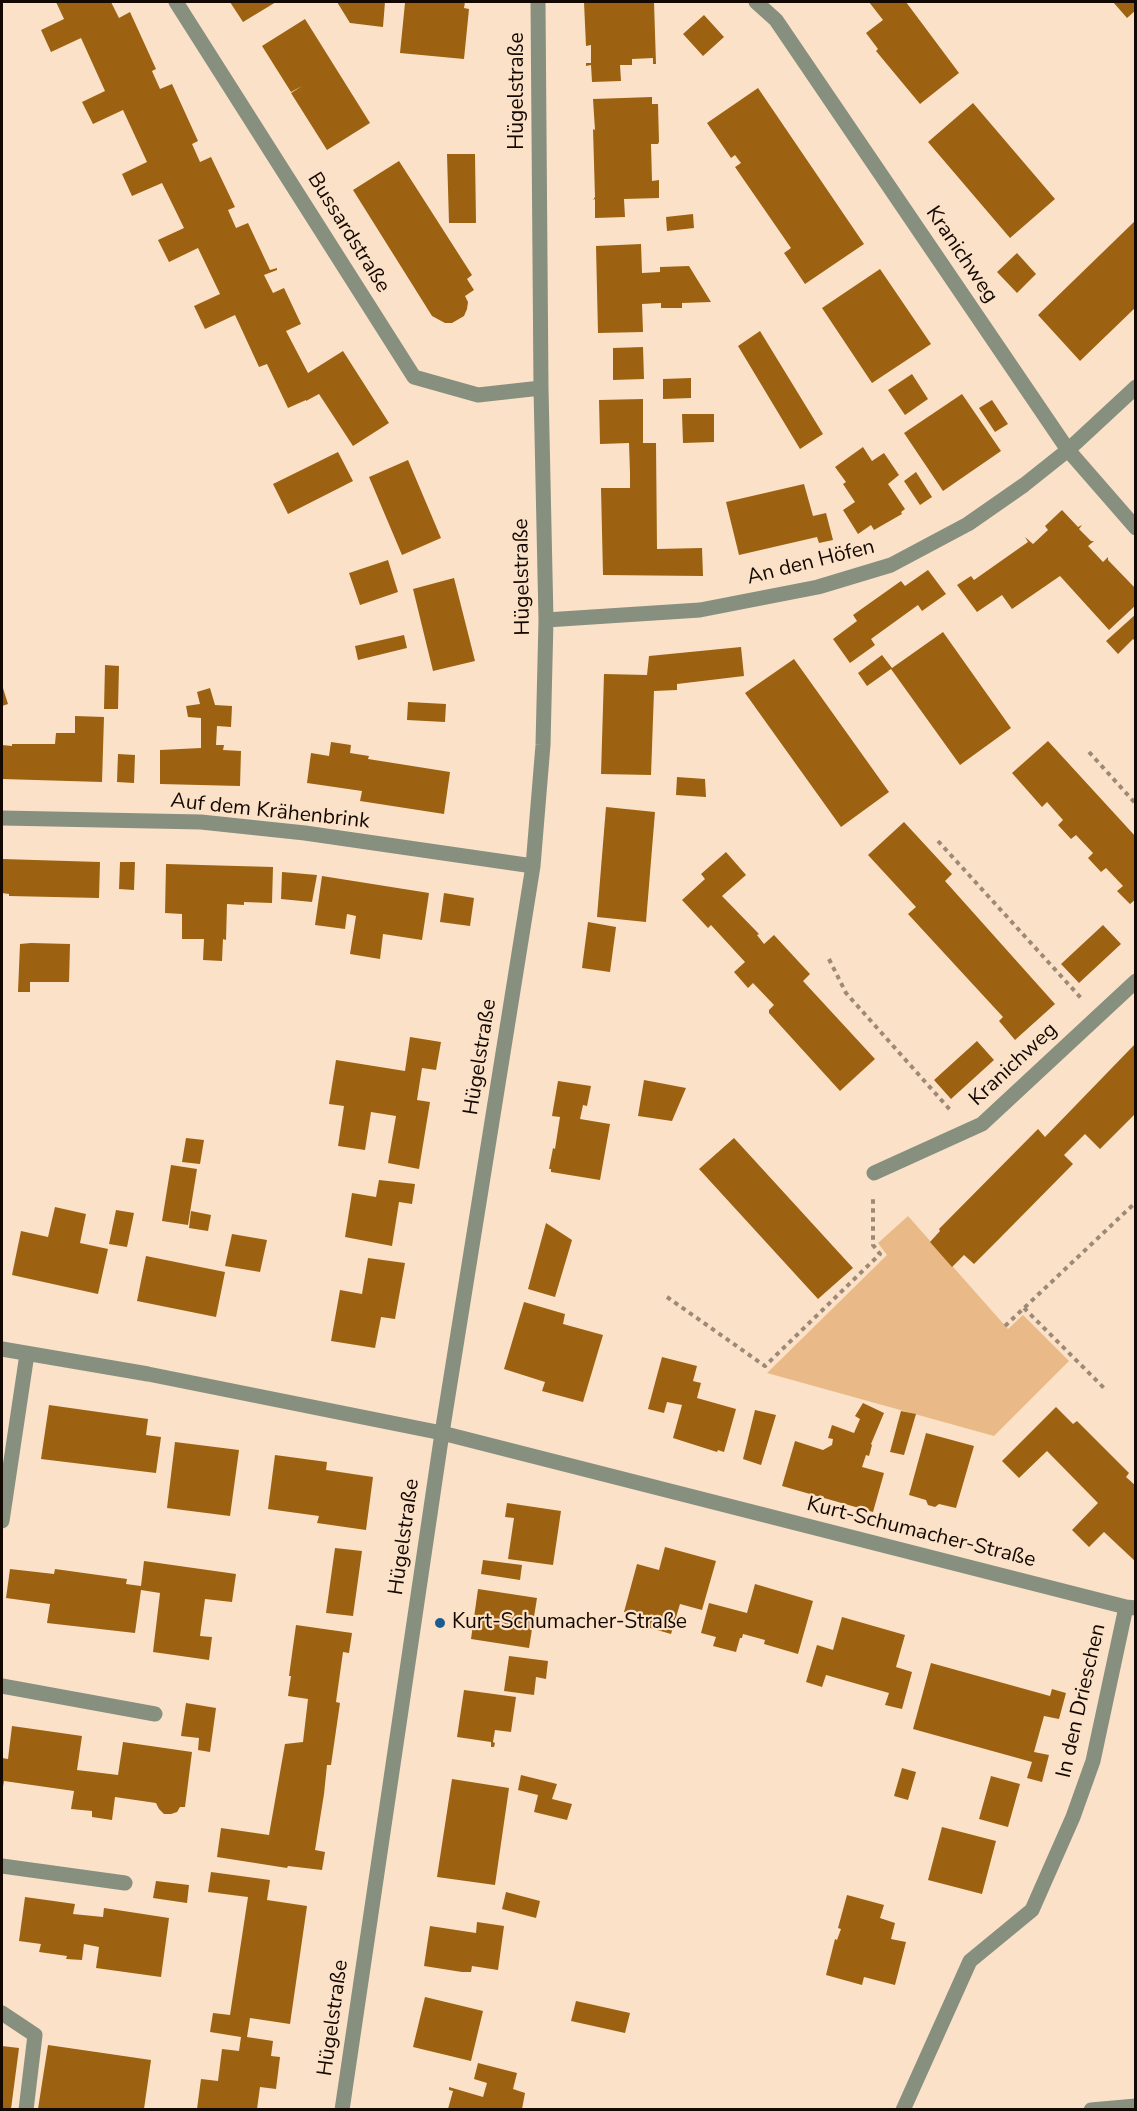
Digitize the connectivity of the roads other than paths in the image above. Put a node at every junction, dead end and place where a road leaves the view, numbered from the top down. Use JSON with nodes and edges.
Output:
{"nodes":[{"id":1,"x":176,"y":2,"type":"edge"},
{"id":2,"x":538,"y":2,"type":"edge"},
{"id":3,"x":756,"y":2,"type":"edge"},
{"id":4,"x":1136,"y":387,"type":"edge"},
{"id":5,"x":541,"y":388,"type":"junction"},
{"id":6,"x":1068,"y":450,"type":"junction"},
{"id":7,"x":1136,"y":528,"type":"edge"},
{"id":8,"x":546,"y":620,"type":"junction"},
{"id":9,"x":2,"y":819,"type":"edge"},
{"id":10,"x":533,"y":866,"type":"junction"},
{"id":11,"x":1136,"y":981,"type":"edge"},
{"id":12,"x":874,"y":1173,"type":"road end"},
{"id":13,"x":2,"y":1349,"type":"edge"},
{"id":14,"x":27,"y":1354,"type":"junction"},
{"id":15,"x":441,"y":1433,"type":"junction"},
{"id":16,"x":2,"y":1521,"type":"edge"},
{"id":17,"x":1131,"y":1607,"type":"edge"},
{"id":18,"x":2,"y":1686,"type":"edge"},
{"id":19,"x":155,"y":1714,"type":"dead end"},
{"id":20,"x":2,"y":1866,"type":"edge"},
{"id":21,"x":126,"y":1883,"type":"dead end"},
{"id":22,"x":2,"y":2013,"type":"edge"},
{"id":23,"x":1136,"y":2106,"type":"edge"},
{"id":24,"x":26,"y":2109,"type":"edge"},
{"id":25,"x":342,"y":2109,"type":"edge"},
{"id":26,"x":903,"y":2109,"type":"edge"},
{"id":27,"x":1091,"y":2109,"type":"edge"}],
"edges":[{"from":1,"to":5,"type":"street","name":"Bussardstraße"},
{"from":2,"to":5,"type":"street","name":"Hügelstraße"},
{"from":3,"to":6,"type":"street","name":"Kranichweg"},
{"from":4,"to":6,"type":"street","name":"An den Höfen"},
{"from":5,"to":8,"type":"street","name":"Hügelstraße"},
{"from":6,"to":7,"type":"street","name":"Kranichweg"},
{"from":6,"to":8,"type":"street","name":"An den Höfen"},
{"from":8,"to":10,"type":"street","name":"Hügelstraße"},
{"from":9,"to":10,"type":"street","name":"Auf dem Krähenbrink"},
{"from":10,"to":15,"type":"street","name":"Hügelstraße"},
{"from":11,"to":12,"type":"street","name":"Kranichweg"},
{"from":13,"to":14,"type":"street","name":"Kurt-Schumacher-Straße"},
{"from":14,"to":15,"type":"street","name":"Kurt-Schumacher-Straße"},
{"from":14,"to":16,"type":"street"},
{"from":15,"to":17,"type":"street","name":"Kurt-Schumacher-Straße"},
{"from":15,"to":25,"type":"street","name":"Hügelstraße"},
{"from":17,"to":26,"type":"street","name":"In den Drieschen"},
{"from":18,"to":19,"type":"street"},
{"from":20,"to":21,"type":"street"},
{"from":22,"to":24,"type":"street"},
{"from":23,"to":27,"type":"street"}]}
